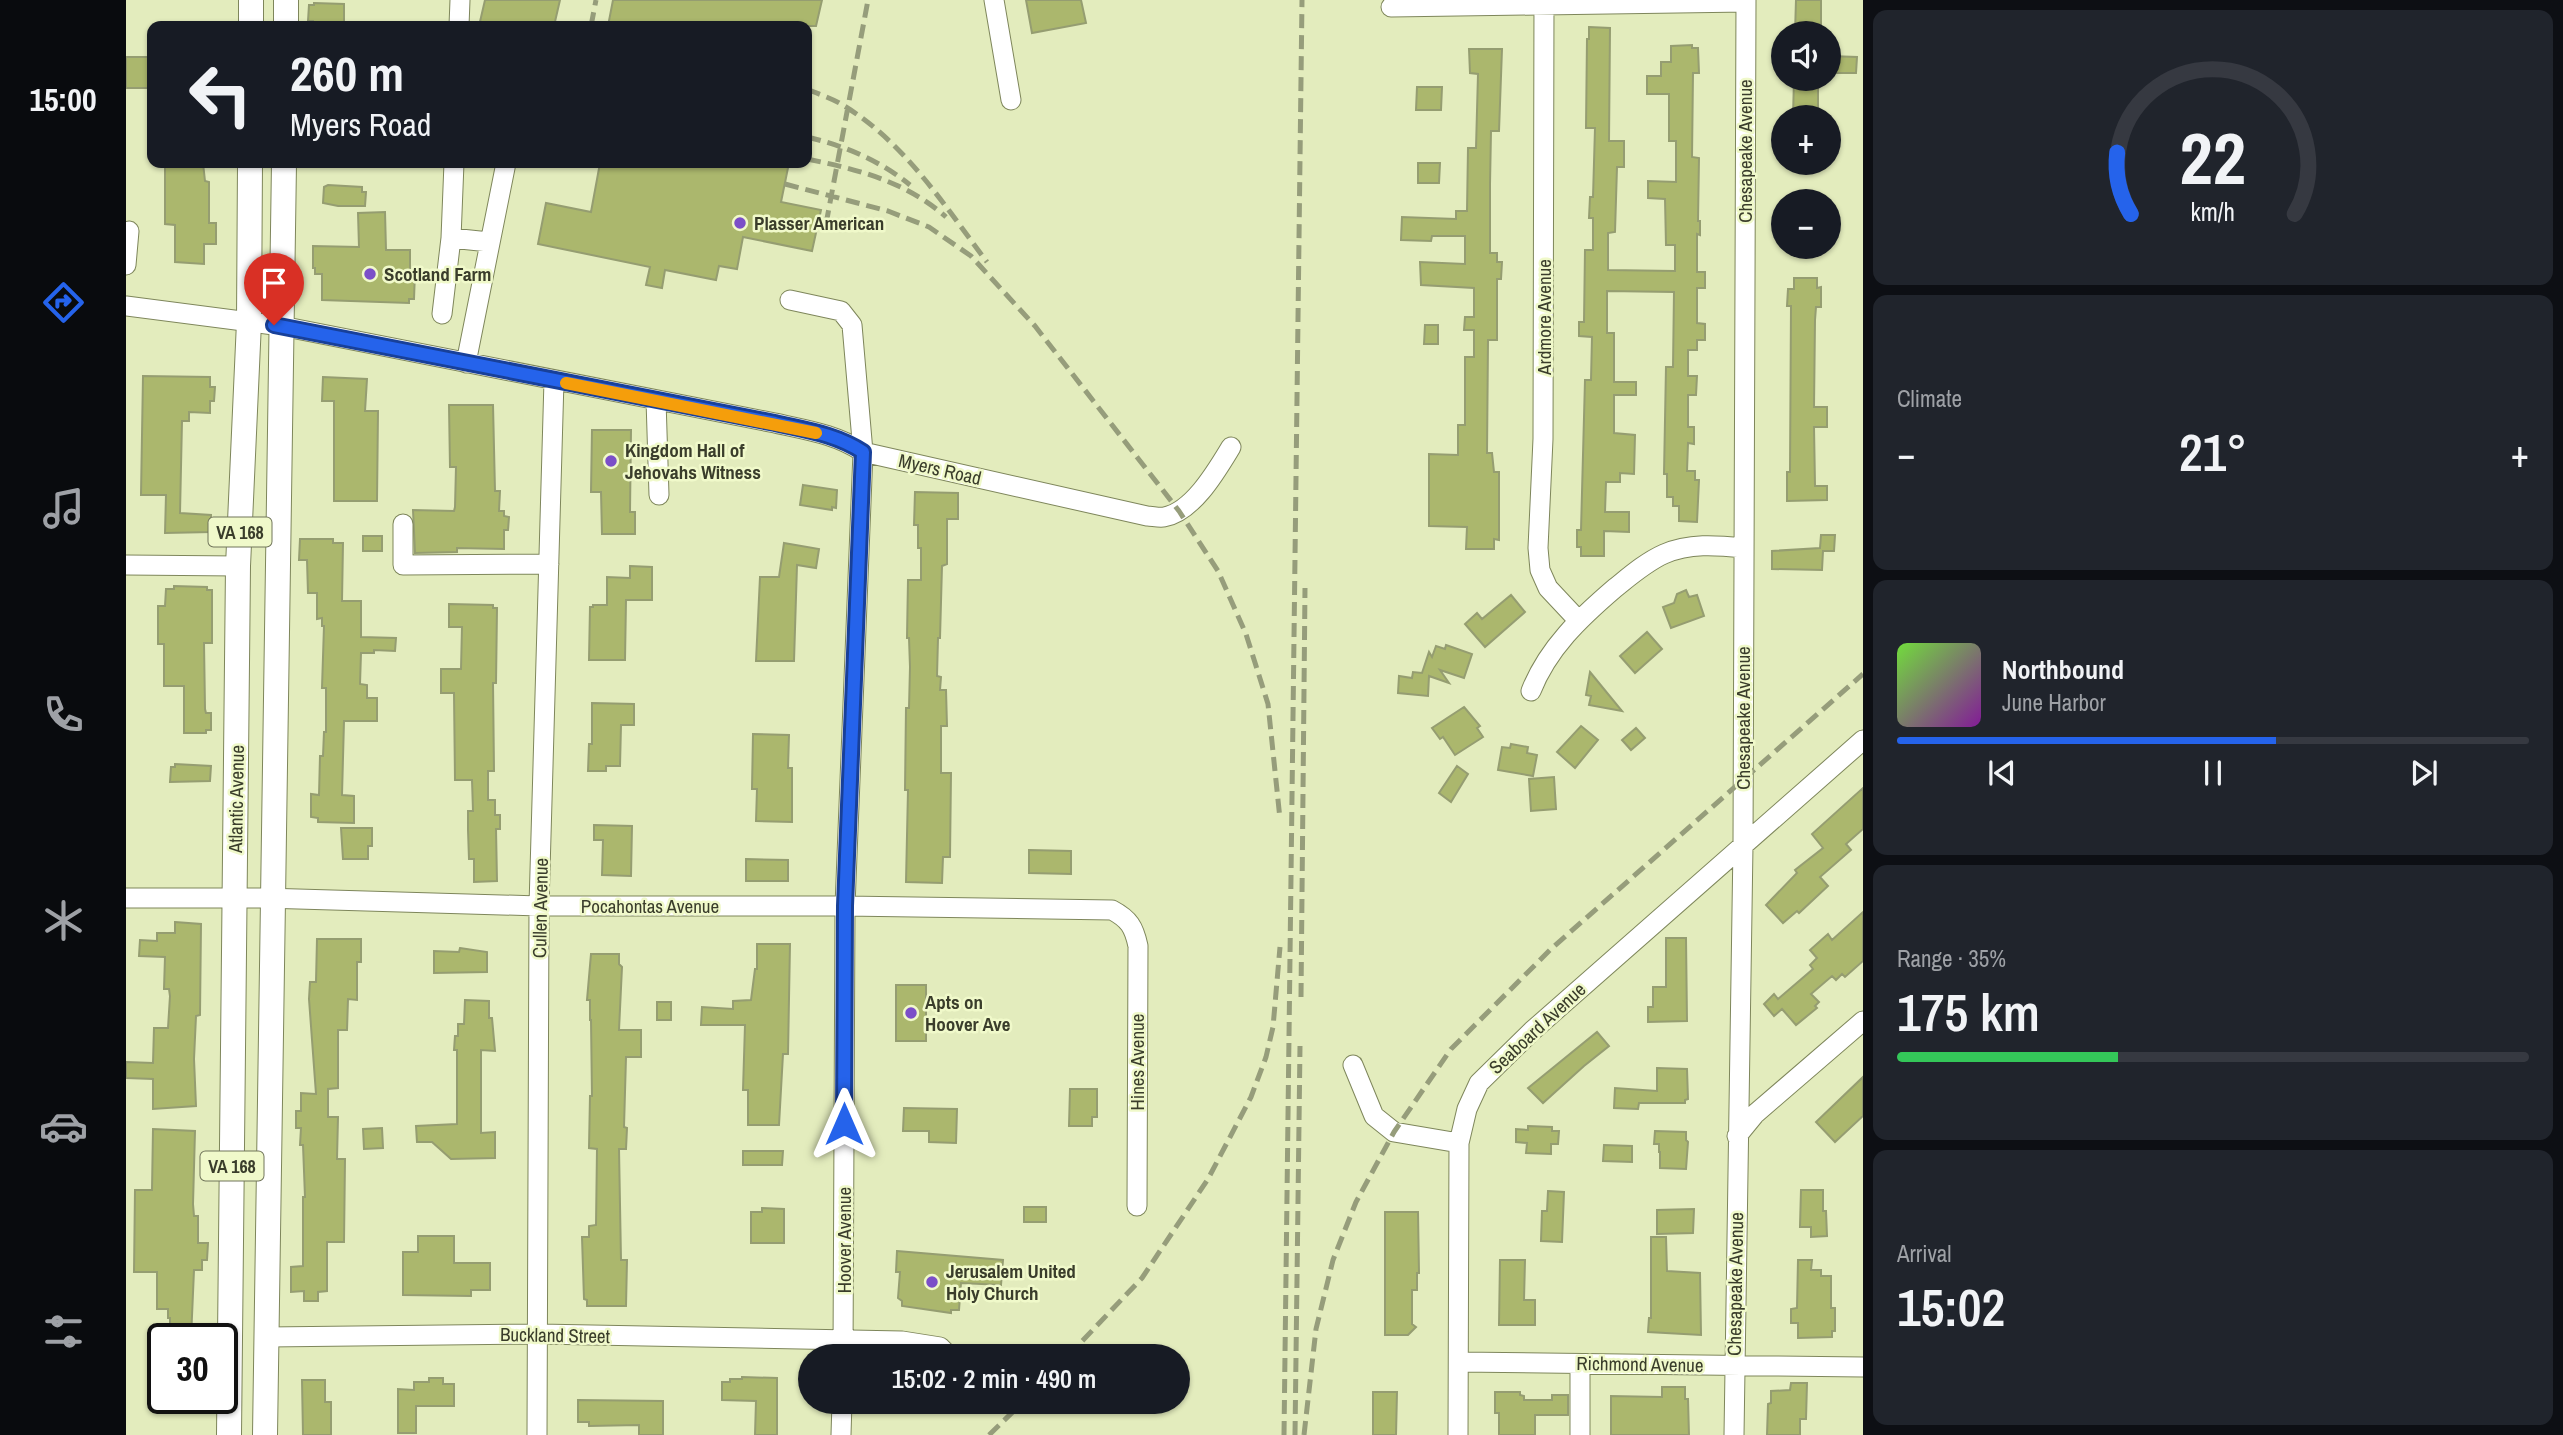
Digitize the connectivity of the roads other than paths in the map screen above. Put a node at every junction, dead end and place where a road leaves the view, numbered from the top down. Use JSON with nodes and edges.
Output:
{"nodes":[{"id":1,"x":251,"y":0,"type":"edge"},
{"id":2,"x":286,"y":0,"type":"edge"},
{"id":3,"x":460,"y":0,"type":"edge"},
{"id":4,"x":994,"y":0,"type":"edge"},
{"id":5,"x":1746,"y":1,"type":"edge"},
{"id":6,"x":1544,"y":3,"type":"edge"},
{"id":7,"x":1391,"y":7,"type":"dead end"},
{"id":8,"x":251,"y":21,"type":"edge"},
{"id":9,"x":286,"y":21,"type":"edge"},
{"id":10,"x":459,"y":21,"type":"edge"},
{"id":11,"x":1011,"y":100,"type":"dead end"},
{"id":12,"x":250,"y":168,"type":"edge"},
{"id":13,"x":284,"y":168,"type":"edge"},
{"id":14,"x":454,"y":168,"type":"edge"},
{"id":15,"x":505,"y":168,"type":"edge"},
{"id":16,"x":129,"y":231,"type":"dead end"},
{"id":17,"x":451,"y":238,"type":"junction"},
{"id":18,"x":489,"y":243,"type":"junction"},
{"id":19,"x":126,"y":264,"type":"edge"},
{"id":20,"x":790,"y":300,"type":"dead end"},
{"id":21,"x":126,"y":306,"type":"edge"},
{"id":22,"x":442,"y":314,"type":"dead end"},
{"id":23,"x":249,"y":322,"type":"junction"},
{"id":24,"x":281,"y":326,"type":"junction"},
{"id":25,"x":466,"y":363,"type":"junction"},
{"id":26,"x":554,"y":380,"type":"junction"},
{"id":27,"x":656,"y":400,"type":"junction"},
{"id":28,"x":1231,"y":447,"type":"dead end"},
{"id":29,"x":863,"y":452,"type":"junction"},
{"id":30,"x":659,"y":495,"type":"dead end"},
{"id":31,"x":402,"y":524,"type":"dead end"},
{"id":32,"x":1743,"y":548,"type":"junction"},
{"id":33,"x":549,"y":564,"type":"junction"},
{"id":34,"x":126,"y":565,"type":"edge"},
{"id":35,"x":238,"y":566,"type":"junction"},
{"id":36,"x":1578,"y":620,"type":"junction"},
{"id":37,"x":1531,"y":691,"type":"dead end"},
{"id":38,"x":1863,"y":740,"type":"edge"},
{"id":39,"x":1742,"y":845,"type":"junction"},
{"id":40,"x":126,"y":898,"type":"edge"},
{"id":41,"x":236,"y":898,"type":"junction"},
{"id":42,"x":272,"y":899,"type":"junction"},
{"id":43,"x":539,"y":906,"type":"junction"},
{"id":44,"x":845,"y":906,"type":"junction"},
{"id":45,"x":1129,"y":920,"type":"joint"},
{"id":46,"x":1863,"y":1021,"type":"edge"},
{"id":47,"x":1353,"y":1065,"type":"dead end"},
{"id":48,"x":1737,"y":1136,"type":"junction"},
{"id":49,"x":1459,"y":1143,"type":"junction"},
{"id":50,"x":1137,"y":1206,"type":"dead end"},
{"id":51,"x":539,"y":1334,"type":"junction"},
{"id":52,"x":267,"y":1338,"type":"junction"},
{"id":53,"x":843,"y":1344,"type":"edge"},
{"id":54,"x":911,"y":1344,"type":"edge"},
{"id":55,"x":929,"y":1344,"type":"edge"},
{"id":56,"x":798,"y":1347,"type":"edge"},
{"id":57,"x":1459,"y":1362,"type":"junction"},
{"id":58,"x":1580,"y":1364,"type":"junction"},
{"id":59,"x":1735,"y":1366,"type":"junction"},
{"id":60,"x":1863,"y":1367,"type":"edge"},
{"id":61,"x":842,"y":1414,"type":"edge"},
{"id":62,"x":229,"y":1435,"type":"edge"},
{"id":63,"x":265,"y":1435,"type":"edge"},
{"id":64,"x":537,"y":1435,"type":"edge"},
{"id":65,"x":841,"y":1435,"type":"edge"},
{"id":66,"x":1458,"y":1435,"type":"edge"},
{"id":67,"x":1580,"y":1435,"type":"edge"},
{"id":68,"x":1734,"y":1435,"type":"edge"}],
"edges":[{"from":1,"to":8,"type":"main road"},
{"from":2,"to":9,"type":"main road"},
{"from":3,"to":10,"type":"street"},
{"from":4,"to":11,"type":"street"},
{"from":5,"to":6,"type":"street"},
{"from":5,"to":32,"type":"street","name":"Chesapeake Avenue"},
{"from":6,"to":7,"type":"street"},
{"from":6,"to":36,"type":"street","name":"Ardmore Avenue"},
{"from":12,"to":23,"type":"main road","name":"Atlantic Avenue","number":"VA 168"},
{"from":13,"to":24,"type":"main road","name":"Atlantic Avenue","number":"VA 168"},
{"from":14,"to":17,"type":"street"},
{"from":15,"to":18,"type":"street"},
{"from":16,"to":19,"type":"street"},
{"from":17,"to":18,"type":"street"},
{"from":17,"to":22,"type":"street"},
{"from":18,"to":25,"type":"street"},
{"from":20,"to":29,"type":"street","name":"Hoover Avenue"},
{"from":21,"to":23,"type":"street","name":"Myers Road"},
{"from":23,"to":24,"type":"street","name":"Myers Road"},
{"from":23,"to":35,"type":"main road","name":"Atlantic Avenue","number":"VA 168"},
{"from":24,"to":25,"type":"street","name":"Myers Road"},
{"from":24,"to":42,"type":"main road","name":"Atlantic Avenue","number":"VA 168"},
{"from":25,"to":26,"type":"street","name":"Myers Road"},
{"from":26,"to":27,"type":"street","name":"Myers Road"},
{"from":26,"to":33,"type":"street","name":"Cullen Avenue"},
{"from":27,"to":29,"type":"street","name":"Myers Road"},
{"from":27,"to":30,"type":"street"},
{"from":28,"to":29,"type":"street","name":"Myers Road"},
{"from":29,"to":44,"type":"street","name":"Hoover Avenue"},
{"from":31,"to":33,"type":"street"},
{"from":32,"to":36,"type":"street"},
{"from":32,"to":39,"type":"street","name":"Chesapeake Avenue"},
{"from":33,"to":43,"type":"street","name":"Cullen Avenue"},
{"from":34,"to":35,"type":"street"},
{"from":35,"to":41,"type":"main road","name":"Atlantic Avenue","number":"VA 168"},
{"from":36,"to":37,"type":"street"},
{"from":38,"to":39,"type":"street","name":"Seaboard Avenue"},
{"from":39,"to":48,"type":"street","name":"Chesapeake Avenue"},
{"from":39,"to":49,"type":"street","name":"Seaboard Avenue"},
{"from":40,"to":41,"type":"street","name":"Pocahontas Avenue"},
{"from":41,"to":42,"type":"street","name":"Pocahontas Avenue"},
{"from":41,"to":62,"type":"main road","name":"Atlantic Avenue","number":"VA 168"},
{"from":42,"to":43,"type":"street","name":"Pocahontas Avenue"},
{"from":42,"to":52,"type":"main road","name":"Atlantic Avenue","number":"VA 168"},
{"from":43,"to":44,"type":"street","name":"Pocahontas Avenue"},
{"from":43,"to":51,"type":"street","name":"Cullen Avenue"},
{"from":44,"to":45,"type":"street","name":"Pocahontas Avenue"},
{"from":44,"to":53,"type":"street","name":"Hoover Avenue"},
{"from":45,"to":50,"type":"street","name":"Hines Avenue"},
{"from":46,"to":48,"type":"street"},
{"from":47,"to":49,"type":"street"},
{"from":48,"to":59,"type":"street","name":"Chesapeake Avenue"},
{"from":49,"to":57,"type":"street","name":"Seaboard Avenue"},
{"from":51,"to":52,"type":"street","name":"Buckland Street"},
{"from":51,"to":56,"type":"street","name":"Buckland Street"},
{"from":51,"to":64,"type":"street","name":"Cullen Avenue"},
{"from":52,"to":63,"type":"main road","name":"Atlantic Avenue","number":"VA 168"},
{"from":54,"to":55,"type":"street","name":"Buckland Street"},
{"from":57,"to":58,"type":"street","name":"Richmond Avenue"},
{"from":57,"to":66,"type":"street","name":"Seaboard Avenue"},
{"from":58,"to":59,"type":"street","name":"Richmond Avenue"},
{"from":58,"to":67,"type":"street"},
{"from":59,"to":60,"type":"street","name":"Richmond Avenue"},
{"from":59,"to":68,"type":"street","name":"Chesapeake Avenue"},
{"from":61,"to":65,"type":"street"}]}
